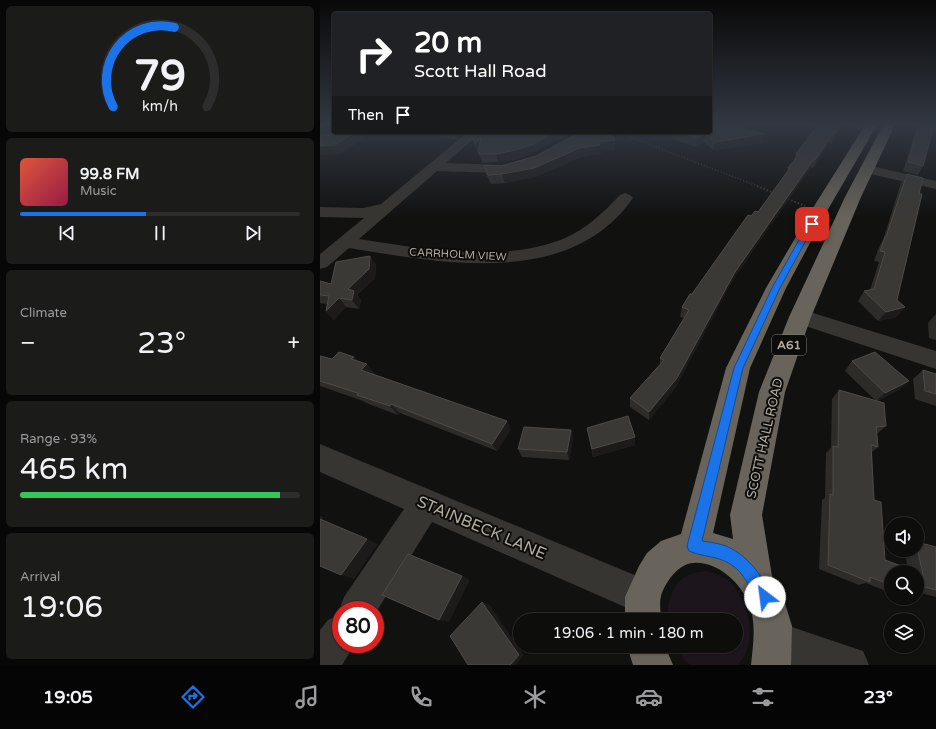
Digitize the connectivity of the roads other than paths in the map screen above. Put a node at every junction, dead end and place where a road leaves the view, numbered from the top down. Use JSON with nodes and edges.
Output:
{"nodes":[{"id":1,"x":447,"y":156,"type":"edge"},
{"id":2,"x":853,"y":156,"type":"edge"},
{"id":3,"x":869,"y":156,"type":"edge"},
{"id":4,"x":525,"y":162,"type":"edge"},
{"id":5,"x":434,"y":167,"type":"junction"},
{"id":6,"x":867,"y":169,"type":"junction"},
{"id":7,"x":936,"y":185,"type":"edge"},
{"id":8,"x":625,"y":198,"type":"dead end"},
{"id":9,"x":389,"y":206,"type":"junction"},
{"id":10,"x":320,"y":212,"type":"edge"},
{"id":11,"x":341,"y":213,"type":"junction"},
{"id":12,"x":351,"y":238,"type":"junction"},
{"id":13,"x":320,"y":263,"type":"edge"},
{"id":14,"x":800,"y":317,"type":"junction"},
{"id":15,"x":936,"y":360,"type":"edge"},
{"id":16,"x":320,"y":458,"type":"edge"},
{"id":17,"x":426,"y":503,"type":"junction"},
{"id":18,"x":694,"y":546,"type":"junction"},
{"id":19,"x":756,"y":581,"type":"junction"},
{"id":20,"x":363,"y":601,"type":"edge"},
{"id":21,"x":643,"y":608,"type":"edge"},
{"id":22,"x":332,"y":646,"type":"edge"},
{"id":23,"x":649,"y":653,"type":"edge"},
{"id":24,"x":772,"y":653,"type":"edge"},
{"id":25,"x":320,"y":663,"type":"edge"},
{"id":26,"x":653,"y":665,"type":"edge"},
{"id":27,"x":849,"y":665,"type":"edge"}],
"edges":[{"from":1,"to":5,"type":"street"},
{"from":2,"to":18,"type":"highway","name":"SCOTT HALL ROAD","number":"A61"},
{"from":3,"to":6,"type":"highway","name":"SCOTT HALL ROAD","number":"A61"},
{"from":4,"to":5,"type":"street"},
{"from":5,"to":9,"type":"street"},
{"from":6,"to":7,"type":"street"},
{"from":6,"to":14,"type":"highway","name":"SCOTT HALL ROAD","number":"A61"},
{"from":8,"to":12,"type":"street","name":"CARRHOLM VIEW"},
{"from":9,"to":11,"type":"street"},
{"from":9,"to":12,"type":"street"},
{"from":10,"to":11,"type":"street"},
{"from":11,"to":12,"type":"street"},
{"from":12,"to":13,"type":"street"},
{"from":14,"to":15,"type":"street"},
{"from":14,"to":19,"type":"highway","name":"SCOTT HALL ROAD","number":"A61"},
{"from":16,"to":17,"type":"street","name":"STAINBECK LANE"},
{"from":17,"to":20,"type":"street"},
{"from":17,"to":21,"type":"street","name":"STAINBECK LANE"},
{"from":18,"to":19,"type":"highway","number":"A61"},
{"from":18,"to":21,"type":"highway"},
{"from":19,"to":24,"type":"highway","number":"A61"},
{"from":22,"to":25,"type":"street"},
{"from":23,"to":26,"type":"highway"},
{"from":24,"to":27,"type":"street"}]}
